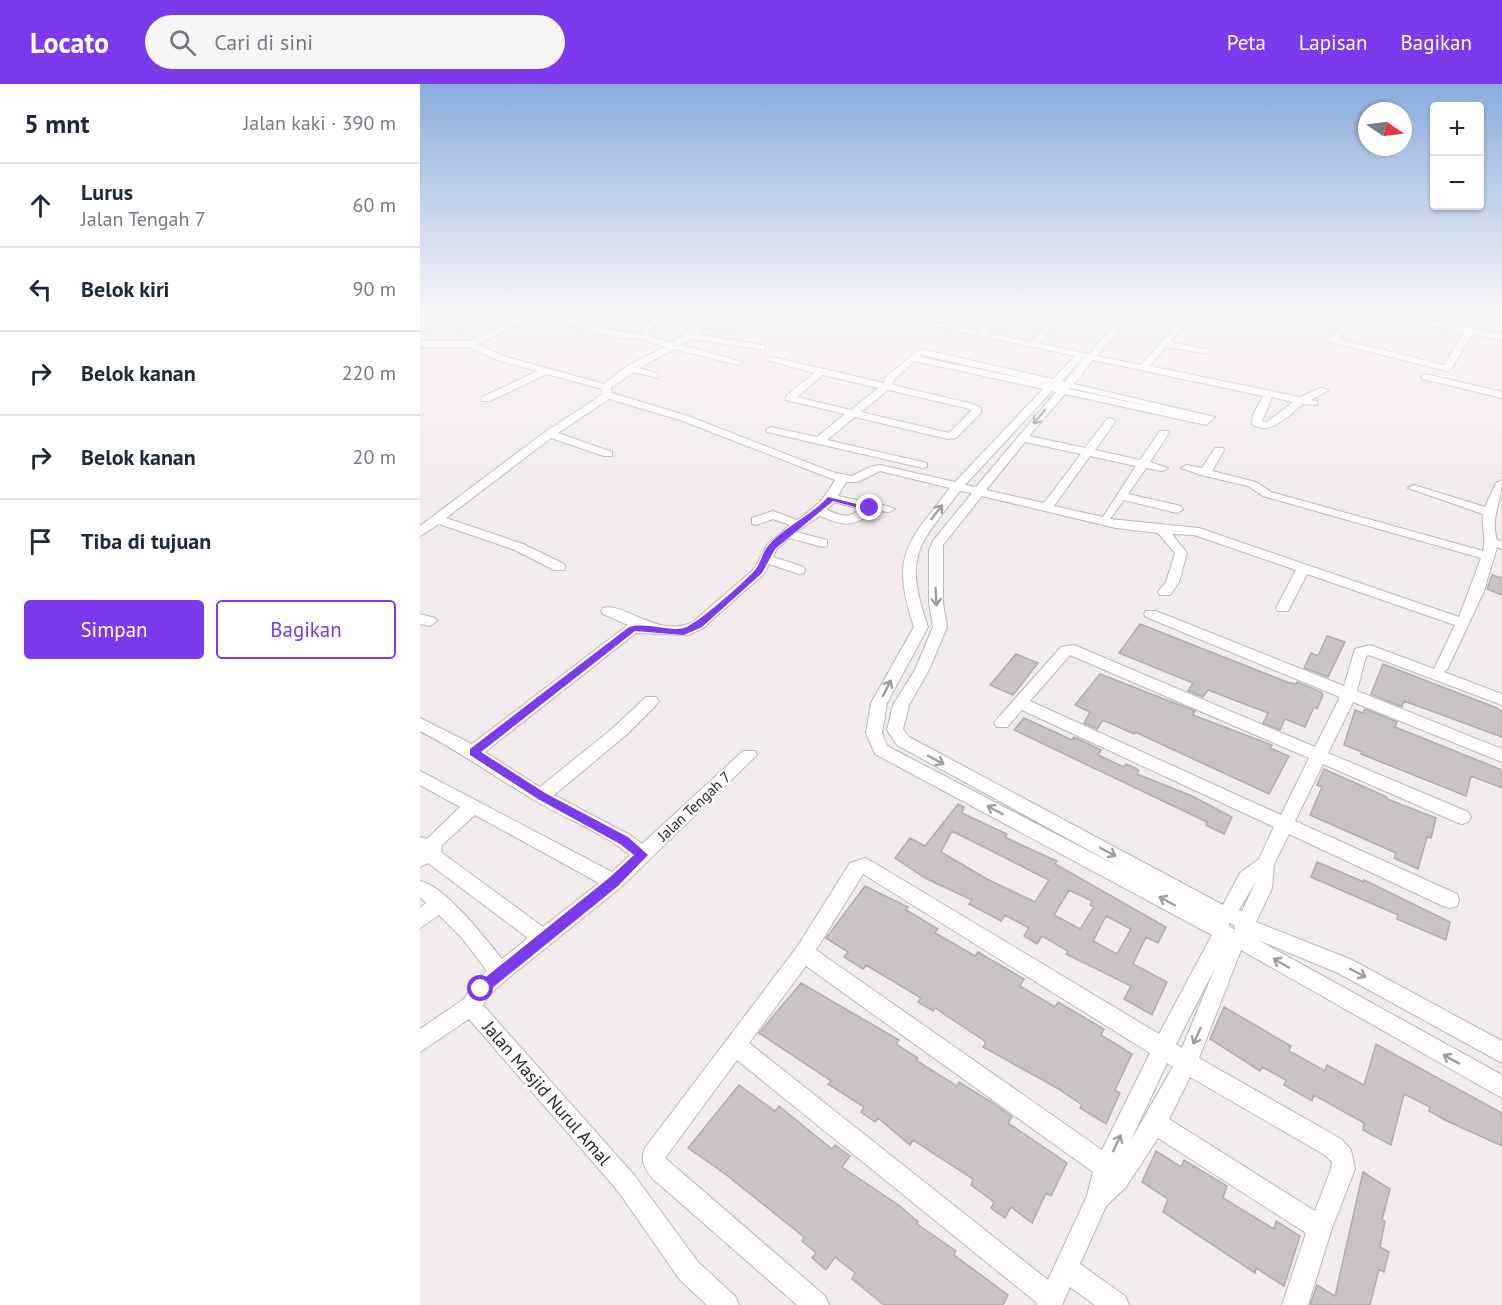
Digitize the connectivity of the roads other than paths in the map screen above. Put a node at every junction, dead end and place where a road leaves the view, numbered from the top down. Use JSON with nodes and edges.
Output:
{"nodes":[{"id":1,"x":546,"y":371,"type":"edge"},
{"id":2,"x":551,"y":371,"type":"edge"},
{"id":3,"x":627,"y":371,"type":"edge"},
{"id":4,"x":639,"y":371,"type":"edge"},
{"id":5,"x":822,"y":371,"type":"joint"},
{"id":6,"x":909,"y":371,"type":"edge"},
{"id":7,"x":972,"y":371,"type":"edge"},
{"id":8,"x":1072,"y":371,"type":"edge"},
{"id":9,"x":1163,"y":371,"type":"edge"},
{"id":10,"x":655,"y":376,"type":"dead end"},
{"id":11,"x":1426,"y":376,"type":"dead end"},
{"id":12,"x":888,"y":385,"type":"junction"},
{"id":13,"x":1057,"y":387,"type":"junction"},
{"id":14,"x":1324,"y":390,"type":"dead end"},
{"id":15,"x":607,"y":391,"type":"junction"},
{"id":16,"x":1269,"y":393,"type":"junction"},
{"id":17,"x":1502,"y":395,"type":"edge"},
{"id":18,"x":486,"y":399,"type":"dead end"},
{"id":19,"x":1307,"y":402,"type":"junction"},
{"id":20,"x":852,"y":413,"type":"junction"},
{"id":21,"x":1111,"y":421,"type":"dead end"},
{"id":22,"x":771,"y":430,"type":"dead end"},
{"id":23,"x":1164,"y":432,"type":"dead end"},
{"id":24,"x":549,"y":434,"type":"junction"},
{"id":25,"x":1022,"y":438,"type":"junction"},
{"id":26,"x":818,"y":442,"type":"junction"},
{"id":27,"x":1219,"y":450,"type":"dead end"},
{"id":28,"x":1088,"y":452,"type":"junction"},
{"id":29,"x":608,"y":454,"type":"dead end"},
{"id":30,"x":1142,"y":464,"type":"junction"},
{"id":31,"x":923,"y":465,"type":"dead end"},
{"id":32,"x":1162,"y":468,"type":"dead end"},
{"id":33,"x":1187,"y":468,"type":"dead end"},
{"id":34,"x":1204,"y":473,"type":"junction"},
{"id":35,"x":842,"y":478,"type":"junction"},
{"id":36,"x":1502,"y":483,"type":"edge"},
{"id":37,"x":958,"y":486,"type":"junction"},
{"id":38,"x":1414,"y":488,"type":"dead end"},
{"id":39,"x":979,"y":491,"type":"junction"},
{"id":40,"x":1121,"y":496,"type":"junction"},
{"id":41,"x":831,"y":498,"type":"junction"},
{"id":42,"x":1049,"y":504,"type":"dead end"},
{"id":43,"x":870,"y":508,"type":"junction"},
{"id":44,"x":889,"y":508,"type":"dead end"},
{"id":45,"x":1178,"y":509,"type":"dead end"},
{"id":46,"x":819,"y":511,"type":"junction"},
{"id":47,"x":1489,"y":512,"type":"junction"},
{"id":48,"x":1108,"y":516,"type":"dead end"},
{"id":49,"x":437,"y":519,"type":"junction"},
{"id":50,"x":756,"y":521,"type":"dead end"},
{"id":51,"x":798,"y":524,"type":"junction"},
{"id":52,"x":1162,"y":530,"type":"junction"},
{"id":53,"x":420,"y":532,"type":"edge"},
{"id":54,"x":788,"y":534,"type":"junction"},
{"id":55,"x":823,"y":543,"type":"dead end"},
{"id":56,"x":1497,"y":544,"type":"edge"},
{"id":57,"x":1486,"y":556,"type":"junction"},
{"id":58,"x":766,"y":559,"type":"junction"},
{"id":59,"x":559,"y":567,"type":"dead end"},
{"id":60,"x":1304,"y":568,"type":"junction"},
{"id":61,"x":799,"y":570,"type":"dead end"},
{"id":62,"x":1165,"y":592,"type":"dead end"},
{"id":63,"x":1283,"y":608,"type":"dead end"},
{"id":64,"x":608,"y":611,"type":"dead end"},
{"id":65,"x":1151,"y":614,"type":"dead end"},
{"id":66,"x":1463,"y":623,"type":"junction"},
{"id":67,"x":644,"y":627,"type":"junction"},
{"id":68,"x":921,"y":627,"type":"junction"},
{"id":69,"x":940,"y":627,"type":"junction"},
{"id":70,"x":1441,"y":668,"type":"dead end"},
{"id":71,"x":1349,"y":694,"type":"junction"},
{"id":72,"x":1502,"y":700,"type":"edge"},
{"id":73,"x":651,"y":701,"type":"dead end"},
{"id":74,"x":1020,"y":703,"type":"junction"},
{"id":75,"x":1002,"y":723,"type":"dead end"},
{"id":76,"x":420,"y":724,"type":"edge"},
{"id":77,"x":473,"y":752,"type":"junction"},
{"id":78,"x":749,"y":755,"type":"dead end"},
{"id":79,"x":1319,"y":756,"type":"junction"},
{"id":80,"x":1502,"y":756,"type":"edge"},
{"id":81,"x":420,"y":777,"type":"edge"},
{"id":82,"x":541,"y":796,"type":"junction"},
{"id":83,"x":474,"y":805,"type":"junction"},
{"id":84,"x":1462,"y":817,"type":"dead end"},
{"id":85,"x":1286,"y":825,"type":"junction"},
{"id":86,"x":424,"y":851,"type":"edge"},
{"id":87,"x":643,"y":855,"type":"junction"},
{"id":88,"x":614,"y":882,"type":"junction"},
{"id":89,"x":420,"y":889,"type":"edge"},
{"id":90,"x":1450,"y":900,"type":"dead end"},
{"id":91,"x":438,"y":904,"type":"junction"},
{"id":92,"x":420,"y":919,"type":"edge"},
{"id":93,"x":1232,"y":928,"type":"junction"},
{"id":94,"x":544,"y":939,"type":"junction"},
{"id":95,"x":804,"y":953,"type":"junction"},
{"id":96,"x":500,"y":972,"type":"junction"},
{"id":97,"x":471,"y":1006,"type":"junction"},
{"id":98,"x":420,"y":1042,"type":"edge"},
{"id":99,"x":736,"y":1046,"type":"junction"},
{"id":100,"x":1163,"y":1048,"type":"junction"},
{"id":101,"x":1502,"y":1052,"type":"edge"},
{"id":102,"x":1185,"y":1062,"type":"junction"},
{"id":103,"x":1502,"y":1087,"type":"edge"},
{"id":104,"x":1156,"y":1124,"type":"junction"},
{"id":105,"x":1112,"y":1173,"type":"junction"},
{"id":106,"x":1320,"y":1228,"type":"junction"},
{"id":107,"x":1066,"y":1269,"type":"junction"},
{"id":108,"x":1050,"y":1302,"type":"edge"},
{"id":109,"x":726,"y":1305,"type":"edge"},
{"id":110,"x":816,"y":1305,"type":"edge"},
{"id":111,"x":1116,"y":1305,"type":"edge"},
{"id":112,"x":1295,"y":1305,"type":"edge"}],
"edges":[{"from":1,"to":18,"type":"street"},
{"from":2,"to":15,"type":"street"},
{"from":3,"to":15,"type":"street"},
{"from":4,"to":10,"type":"street"},
{"from":5,"to":12,"type":"street"},
{"from":5,"to":20,"type":"street"},
{"from":6,"to":12,"type":"street"},
{"from":7,"to":13,"type":"street"},
{"from":8,"to":13,"type":"street"},
{"from":9,"to":16,"type":"street"},
{"from":11,"to":17,"type":"street"},
{"from":12,"to":20,"type":"street"},
{"from":12,"to":20,"type":"street"},
{"from":13,"to":13,"type":"street"},
{"from":13,"to":25,"type":"street","one_way":true},
{"from":13,"to":37,"type":"street"},
{"from":14,"to":19,"type":"street"},
{"from":15,"to":24,"type":"street"},
{"from":15,"to":35,"type":"street"},
{"from":16,"to":19,"type":"street"},
{"from":16,"to":19,"type":"street"},
{"from":20,"to":26,"type":"street"},
{"from":21,"to":28,"type":"street"},
{"from":22,"to":26,"type":"street"},
{"from":23,"to":30,"type":"street"},
{"from":24,"to":29,"type":"street"},
{"from":24,"to":49,"type":"street"},
{"from":25,"to":28,"type":"street"},
{"from":25,"to":39,"type":"street"},
{"from":26,"to":31,"type":"street"},
{"from":27,"to":34,"type":"street"},
{"from":28,"to":30,"type":"street"},
{"from":28,"to":42,"type":"street"},
{"from":30,"to":32,"type":"street"},
{"from":30,"to":40,"type":"street"},
{"from":33,"to":34,"type":"street"},
{"from":34,"to":57,"type":"street"},
{"from":35,"to":37,"type":"street"},
{"from":35,"to":41,"type":"street"},
{"from":36,"to":47,"type":"street"},
{"from":37,"to":39,"type":"street"},
{"from":68,"to":37,"type":"street","one_way":true},
{"from":38,"to":47,"type":"street"},
{"from":39,"to":52,"type":"street"},
{"from":39,"to":69,"type":"street","one_way":true},
{"from":40,"to":45,"type":"street"},
{"from":40,"to":48,"type":"street"},
{"from":41,"to":43,"type":"street"},
{"from":41,"to":46,"type":"street"},
{"from":43,"to":44,"type":"street"},
{"from":43,"to":46,"type":"street"},
{"from":46,"to":51,"type":"street"},
{"from":47,"to":56,"type":"street"},
{"from":49,"to":53,"type":"street"},
{"from":49,"to":59,"type":"street"},
{"from":50,"to":51,"type":"street"},
{"from":51,"to":54,"type":"street"},
{"from":52,"to":60,"type":"street"},
{"from":52,"to":62,"type":"street"},
{"from":54,"to":55,"type":"street"},
{"from":54,"to":58,"type":"street"},
{"from":56,"to":57,"type":"street"},
{"from":57,"to":66,"type":"street"},
{"from":58,"to":61,"type":"street"},
{"from":58,"to":67,"type":"street"},
{"from":60,"to":63,"type":"street"},
{"from":60,"to":66,"type":"street"},
{"from":64,"to":67,"type":"street"},
{"from":65,"to":71,"type":"street"},
{"from":66,"to":70,"type":"street"},
{"from":67,"to":77,"type":"street"},
{"from":68,"to":69,"type":"street"},
{"from":93,"to":68,"type":"street","one_way":true},
{"from":69,"to":93,"type":"street","one_way":true},
{"from":71,"to":72,"type":"street"},
{"from":71,"to":79,"type":"street"},
{"from":71,"to":80,"type":"street"},
{"from":73,"to":82,"type":"street"},
{"from":74,"to":75,"type":"street"},
{"from":74,"to":79,"type":"street"},
{"from":74,"to":85,"type":"street"},
{"from":76,"to":77,"type":"street"},
{"from":77,"to":82,"type":"street"},
{"from":78,"to":87,"type":"street","name":"Jalan Tengah 7"},
{"from":79,"to":84,"type":"street"},
{"from":79,"to":85,"type":"street"},
{"from":81,"to":83,"type":"street"},
{"from":82,"to":87,"type":"street"},
{"from":83,"to":86,"type":"street"},
{"from":83,"to":88,"type":"street"},
{"from":85,"to":90,"type":"street"},
{"from":85,"to":93,"type":"street"},
{"from":86,"to":94,"type":"street"},
{"from":87,"to":88,"type":"street","name":"Jalan Tengah 7"},
{"from":88,"to":94,"type":"street","name":"Jalan Tengah 7"},
{"from":89,"to":91,"type":"street"},
{"from":91,"to":92,"type":"street"},
{"from":91,"to":96,"type":"street"},
{"from":93,"to":100,"type":"street"},
{"from":93,"to":101,"type":"street","one_way":true},
{"from":93,"to":102,"type":"street","one_way":true},
{"from":103,"to":93,"type":"street","one_way":true},
{"from":94,"to":96,"type":"street","name":"Jalan Tengah 7"},
{"from":95,"to":99,"type":"street"},
{"from":95,"to":100,"type":"street"},
{"from":95,"to":105,"type":"street"},
{"from":96,"to":97,"type":"street"},
{"from":97,"to":98,"type":"street"},
{"from":97,"to":109,"type":"street","name":"Jalan Masjid Nurul Amal"},
{"from":99,"to":108,"type":"street"},
{"from":99,"to":110,"type":"street"},
{"from":100,"to":102,"type":"street"},
{"from":105,"to":100,"type":"street","one_way":true},
{"from":102,"to":104,"type":"street"},
{"from":102,"to":106,"type":"street"},
{"from":104,"to":105,"type":"street"},
{"from":104,"to":106,"type":"street"},
{"from":105,"to":107,"type":"street"},
{"from":106,"to":112,"type":"street"},
{"from":107,"to":108,"type":"street"},
{"from":107,"to":111,"type":"street"}]}
